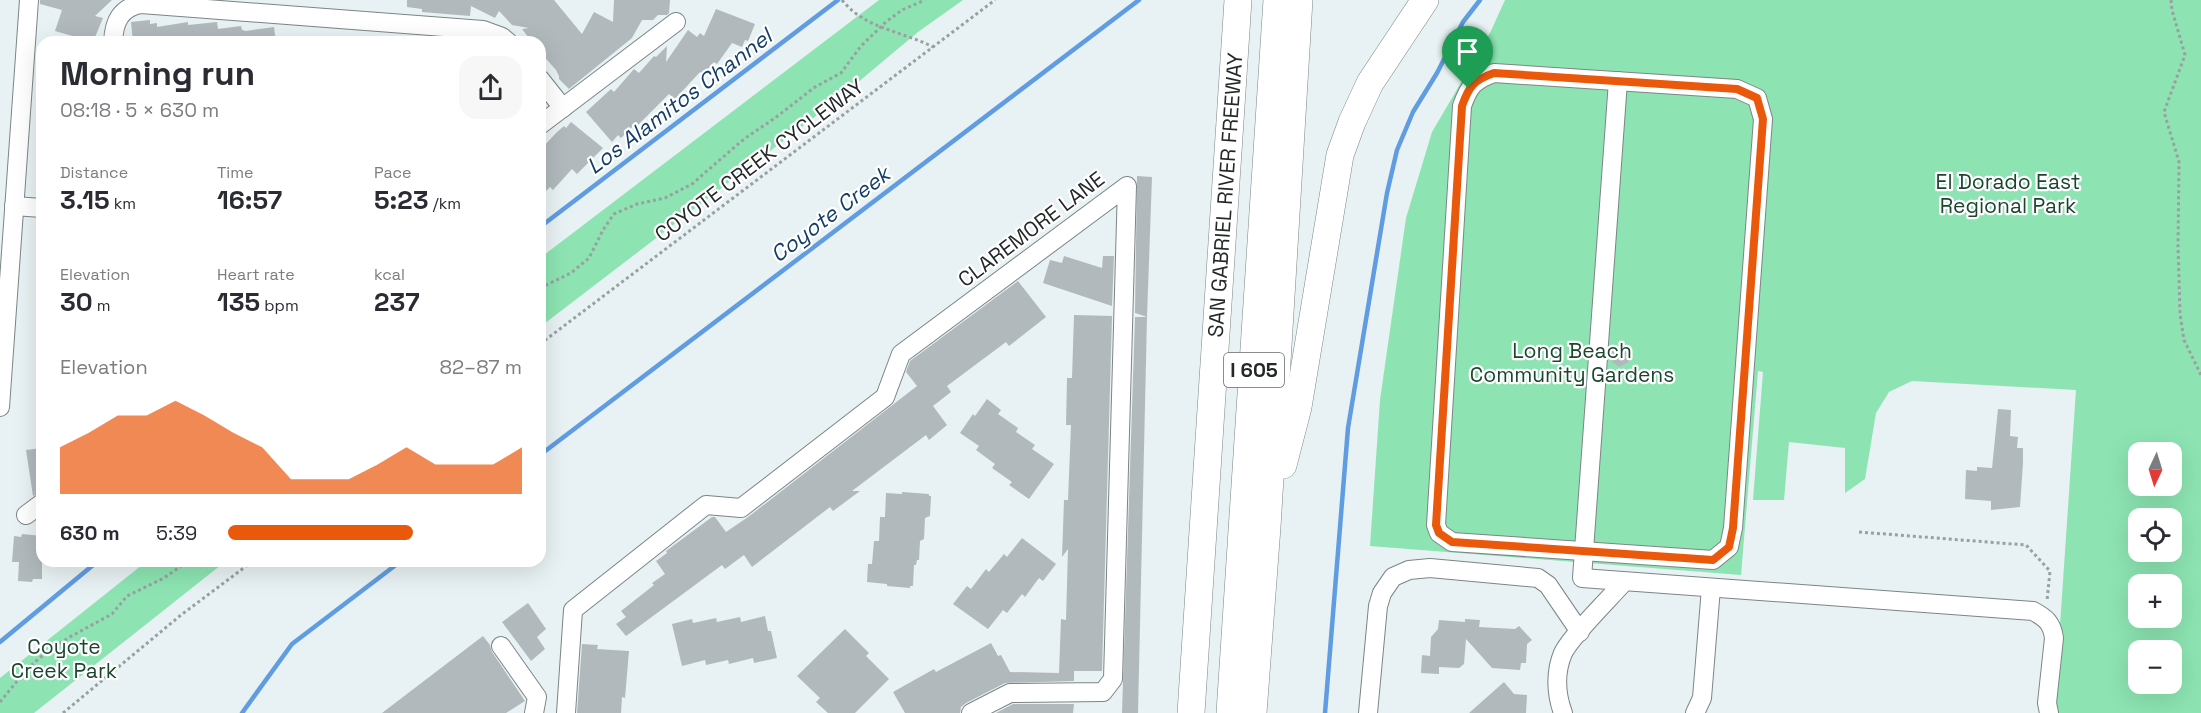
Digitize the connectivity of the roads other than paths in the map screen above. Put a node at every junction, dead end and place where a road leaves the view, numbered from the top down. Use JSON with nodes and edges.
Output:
{"nodes":[{"id":1,"x":29,"y":0,"type":"edge"},
{"id":2,"x":1238,"y":0,"type":"edge"},
{"id":3,"x":1265,"y":0,"type":"edge"},
{"id":4,"x":1425,"y":0,"type":"edge"},
{"id":5,"x":1283,"y":13,"type":"edge"},
{"id":6,"x":676,"y":22,"type":"dead end"},
{"id":7,"x":114,"y":36,"type":"edge"},
{"id":8,"x":499,"y":36,"type":"edge"},
{"id":9,"x":1618,"y":81,"type":"junction"},
{"id":10,"x":546,"y":87,"type":"edge"},
{"id":11,"x":563,"y":108,"type":"junction"},
{"id":12,"x":546,"y":121,"type":"edge"},
{"id":13,"x":14,"y":206,"type":"junction"},
{"id":14,"x":36,"y":208,"type":"edge"},
{"id":15,"x":0,"y":407,"type":"edge"},
{"id":16,"x":36,"y":508,"type":"edge"},
{"id":17,"x":26,"y":515,"type":"dead end"},
{"id":18,"x":1267,"y":527,"type":"junction"},
{"id":19,"x":1584,"y":551,"type":"junction"},
{"id":20,"x":1624,"y":582,"type":"junction"},
{"id":21,"x":1711,"y":588,"type":"junction"},
{"id":22,"x":1580,"y":632,"type":"junction"},
{"id":23,"x":501,"y":646,"type":"dead end"},
{"id":24,"x":534,"y":713,"type":"edge"},
{"id":25,"x":566,"y":713,"type":"edge"},
{"id":26,"x":971,"y":713,"type":"edge"},
{"id":27,"x":1191,"y":713,"type":"edge"},
{"id":28,"x":1219,"y":713,"type":"edge"},
{"id":29,"x":1230,"y":713,"type":"edge"},
{"id":30,"x":1253,"y":713,"type":"edge"},
{"id":31,"x":1368,"y":713,"type":"edge"},
{"id":32,"x":1563,"y":713,"type":"edge"},
{"id":33,"x":1695,"y":713,"type":"edge"},
{"id":34,"x":2049,"y":713,"type":"edge"}],
"edges":[{"from":1,"to":13,"type":"street"},
{"from":2,"to":27,"type":"highway","name":"SAN GABRIEL RIVER FREEWAY","number":"I 605"},
{"from":3,"to":5,"type":"highway","number":"I 605"},
{"from":4,"to":18,"type":"highway"},
{"from":5,"to":18,"type":"highway","number":"I 605"},
{"from":5,"to":28,"type":"highway","number":"I 605"},
{"from":5,"to":29,"type":"highway","number":"I 605"},
{"from":6,"to":11,"type":"street"},
{"from":7,"to":8,"type":"street"},
{"from":9,"to":19,"type":"street"},
{"from":9,"to":19,"type":"street"},
{"from":9,"to":19,"type":"street"},
{"from":10,"to":11,"type":"street"},
{"from":11,"to":12,"type":"street"},
{"from":13,"to":14,"type":"street"},
{"from":13,"to":15,"type":"street"},
{"from":16,"to":17,"type":"street"},
{"from":18,"to":30,"type":"highway","number":"I 605"},
{"from":19,"to":20,"type":"street"},
{"from":20,"to":21,"type":"street"},
{"from":20,"to":22,"type":"street"},
{"from":21,"to":33,"type":"street"},
{"from":21,"to":34,"type":"street"},
{"from":22,"to":31,"type":"street"},
{"from":22,"to":32,"type":"street"},
{"from":23,"to":24,"type":"street"},
{"from":25,"to":26,"type":"street","name":"CLAREMORE LANE"}]}
